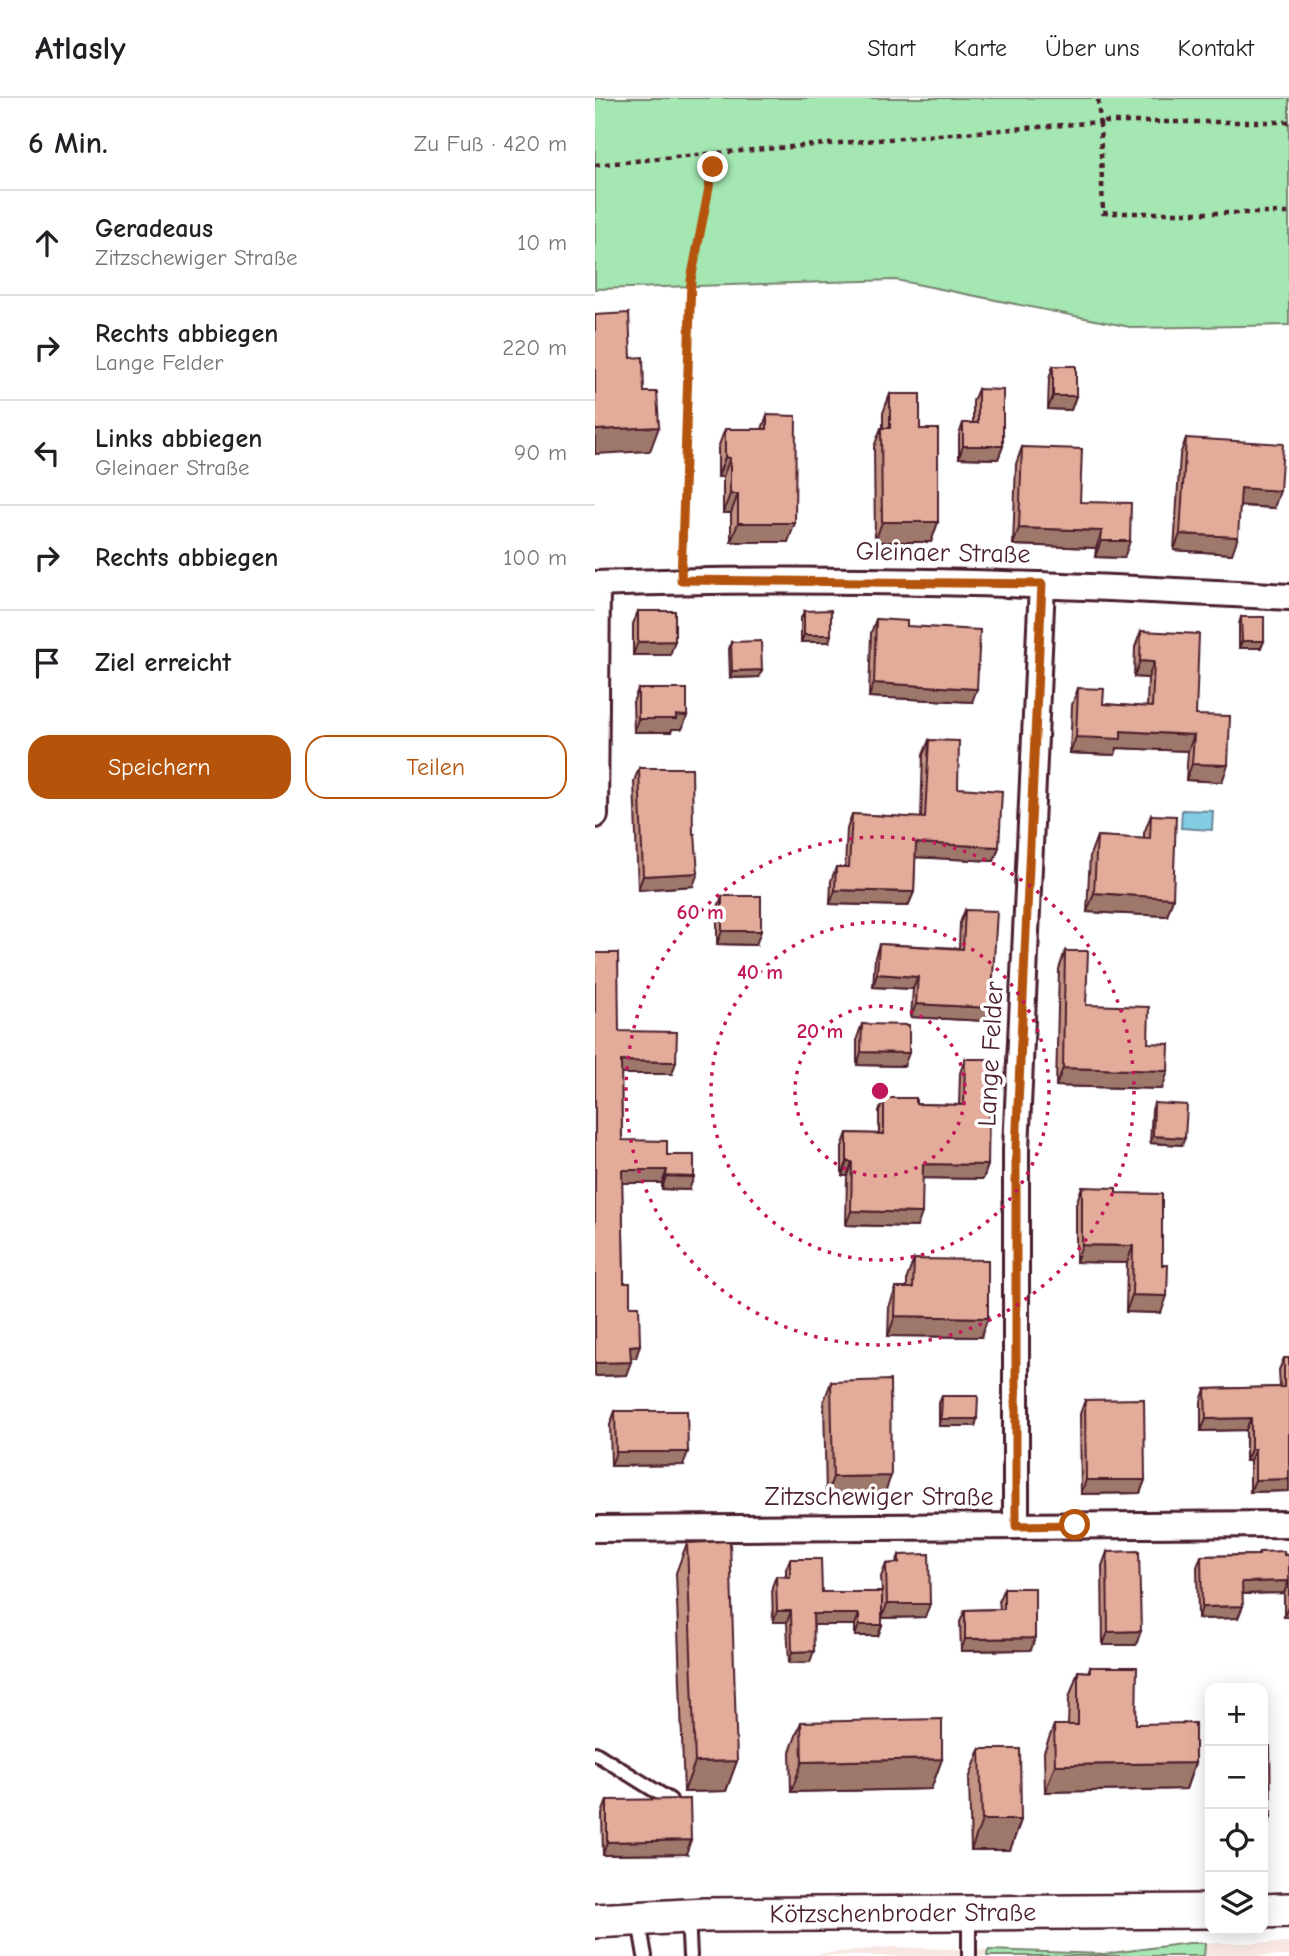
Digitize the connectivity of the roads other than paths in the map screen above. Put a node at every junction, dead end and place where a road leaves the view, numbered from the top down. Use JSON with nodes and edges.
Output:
{"nodes":[{"id":1,"x":596,"y":584,"type":"edge"},
{"id":2,"x":1042,"y":584,"type":"junction"},
{"id":3,"x":1289,"y":597,"type":"edge"},
{"id":4,"x":595,"y":815,"type":"edge"},
{"id":5,"x":1289,"y":1524,"type":"edge"},
{"id":6,"x":1016,"y":1526,"type":"junction"},
{"id":7,"x":595,"y":1529,"type":"edge"},
{"id":8,"x":595,"y":1753,"type":"edge"},
{"id":9,"x":670,"y":1800,"type":"edge"},
{"id":10,"x":1289,"y":1910,"type":"edge"},
{"id":11,"x":1205,"y":1911,"type":"edge"},
{"id":12,"x":1268,"y":1911,"type":"edge"},
{"id":13,"x":969,"y":1913,"type":"junction"},
{"id":14,"x":688,"y":1916,"type":"junction"},
{"id":15,"x":638,"y":1918,"type":"junction"},
{"id":16,"x":595,"y":1921,"type":"edge"},
{"id":17,"x":645,"y":1956,"type":"edge"},
{"id":18,"x":689,"y":1956,"type":"edge"},
{"id":19,"x":969,"y":1956,"type":"edge"}],
"edges":[{"from":1,"to":2,"type":"street","name":"Gleinaer Straße"},
{"from":1,"to":4,"type":"street"},
{"from":2,"to":3,"type":"street","name":"Gleinaer Straße"},
{"from":2,"to":6,"type":"street","name":"Lange Felder"},
{"from":5,"to":6,"type":"street","name":"Zitzschewiger Straße"},
{"from":6,"to":7,"type":"street","name":"Zitzschewiger Straße"},
{"from":8,"to":9,"type":"lane"},
{"from":10,"to":12,"type":"street"},
{"from":11,"to":13,"type":"street","name":"Kötzschenbroder Straße"},
{"from":13,"to":14,"type":"street","name":"Kötzschenbroder Straße"},
{"from":13,"to":19,"type":"lane"},
{"from":14,"to":15,"type":"street","name":"Kötzschenbroder Straße"},
{"from":14,"to":18,"type":"lane"},
{"from":15,"to":16,"type":"street","name":"Kötzschenbroder Straße"},
{"from":15,"to":17,"type":"lane"}]}
